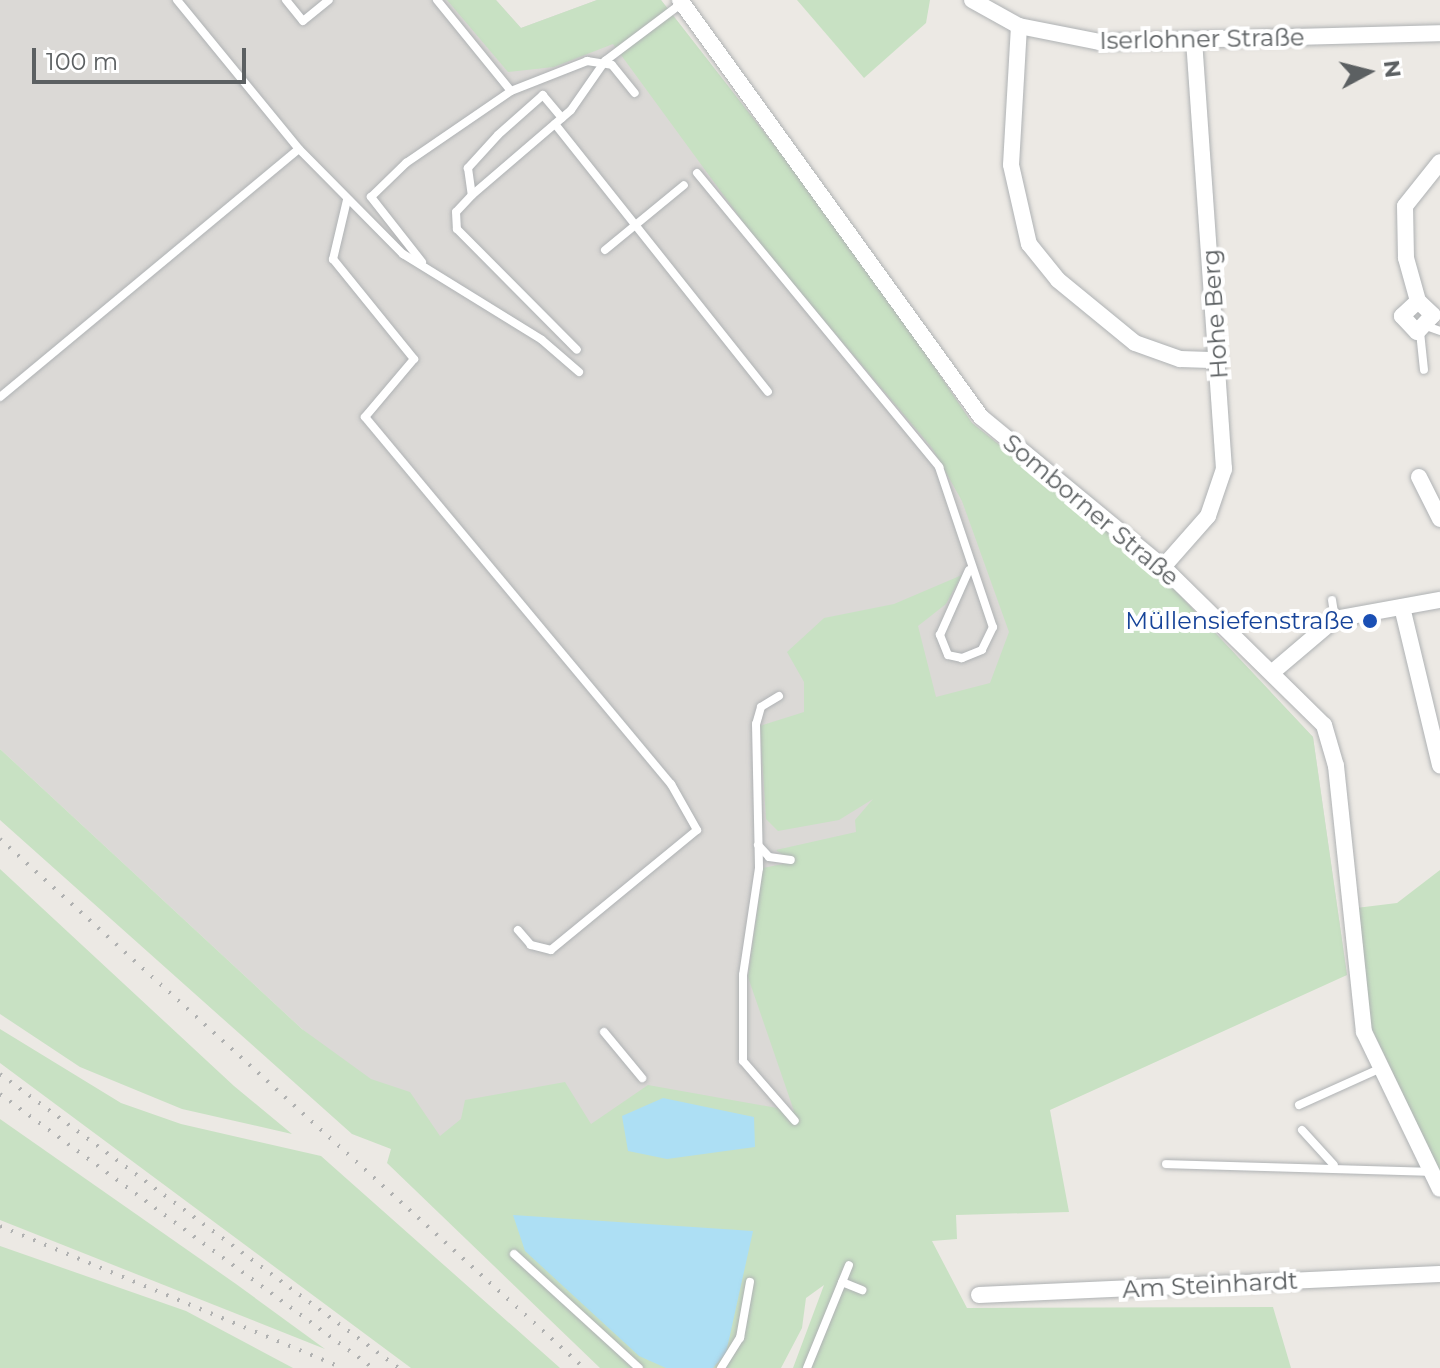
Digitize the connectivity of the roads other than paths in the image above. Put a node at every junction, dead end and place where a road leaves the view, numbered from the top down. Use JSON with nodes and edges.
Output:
{"nodes":[{"id":1,"x":177,"y":0,"type":"edge"},
{"id":2,"x":286,"y":0,"type":"edge"},
{"id":3,"x":437,"y":0,"type":"edge"},
{"id":4,"x":972,"y":0,"type":"edge"},
{"id":5,"x":325,"y":1,"type":"edge"},
{"id":6,"x":681,"y":2,"type":"edge"},
{"id":7,"x":1019,"y":26,"type":"junction"},
{"id":8,"x":1440,"y":33,"type":"edge"},
{"id":9,"x":1194,"y":41,"type":"junction"},
{"id":10,"x":605,"y":61,"type":"junction"},
{"id":11,"x":511,"y":91,"type":"junction"},
{"id":12,"x":635,"y":93,"type":"dead end"},
{"id":13,"x":559,"y":121,"type":"junction"},
{"id":14,"x":299,"y":149,"type":"junction"},
{"id":15,"x":1440,"y":162,"type":"edge"},
{"id":16,"x":697,"y":173,"type":"dead end"},
{"id":17,"x":684,"y":185,"type":"dead end"},
{"id":18,"x":472,"y":195,"type":"junction"},
{"id":19,"x":347,"y":200,"type":"junction"},
{"id":20,"x":632,"y":228,"type":"junction"},
{"id":21,"x":605,"y":250,"type":"dead end"},
{"id":22,"x":425,"y":265,"type":"junction"},
{"id":23,"x":1418,"y":301,"type":"junction"},
{"id":24,"x":1430,"y":330,"type":"edge"},
{"id":25,"x":577,"y":350,"type":"dead end"},
{"id":26,"x":1218,"y":360,"type":"junction"},
{"id":27,"x":1424,"y":370,"type":"dead end"},
{"id":28,"x":579,"y":372,"type":"dead end"},
{"id":29,"x":768,"y":392,"type":"dead end"},
{"id":30,"x":0,"y":397,"type":"edge"},
{"id":31,"x":1419,"y":477,"type":"dead end"},
{"id":32,"x":1440,"y":519,"type":"edge"},
{"id":33,"x":1163,"y":567,"type":"junction"},
{"id":34,"x":969,"y":570,"type":"junction"},
{"id":35,"x":1332,"y":600,"type":"dead end"},
{"id":36,"x":1440,"y":600,"type":"edge"},
{"id":37,"x":1402,"y":607,"type":"junction"},
{"id":38,"x":1335,"y":619,"type":"junction"},
{"id":39,"x":1275,"y":670,"type":"junction"},
{"id":40,"x":779,"y":696,"type":"dead end"},
{"id":41,"x":1440,"y":765,"type":"edge"},
{"id":42,"x":758,"y":844,"type":"junction"},
{"id":43,"x":791,"y":860,"type":"dead end"},
{"id":44,"x":518,"y":930,"type":"dead end"},
{"id":45,"x":604,"y":1032,"type":"dead end"},
{"id":46,"x":1379,"y":1069,"type":"junction"},
{"id":47,"x":642,"y":1078,"type":"dead end"},
{"id":48,"x":1299,"y":1105,"type":"dead end"},
{"id":49,"x":795,"y":1121,"type":"dead end"},
{"id":50,"x":1302,"y":1130,"type":"dead end"},
{"id":51,"x":1166,"y":1164,"type":"dead end"},
{"id":52,"x":1334,"y":1166,"type":"junction"},
{"id":53,"x":1431,"y":1172,"type":"junction"},
{"id":54,"x":1440,"y":1189,"type":"edge"},
{"id":55,"x":514,"y":1254,"type":"dead end"},
{"id":56,"x":849,"y":1265,"type":"dead end"},
{"id":57,"x":1440,"y":1274,"type":"edge"},
{"id":58,"x":750,"y":1282,"type":"dead end"},
{"id":59,"x":842,"y":1282,"type":"junction"},
{"id":60,"x":862,"y":1290,"type":"dead end"},
{"id":61,"x":979,"y":1295,"type":"dead end"},
{"id":62,"x":640,"y":1367,"type":"edge"},
{"id":63,"x":721,"y":1368,"type":"edge"},
{"id":64,"x":807,"y":1368,"type":"edge"}],
"edges":[{"from":1,"to":14,"type":"lane"},
{"from":2,"to":5,"type":"lane"},
{"from":3,"to":11,"type":"lane"},
{"from":4,"to":7,"type":"street","name":"Iserlohner Straße"},
{"from":6,"to":10,"type":"lane"},
{"from":6,"to":33,"type":"street","name":"Somborner Straße"},
{"from":7,"to":9,"type":"street","name":"Iserlohner Straße"},
{"from":7,"to":26,"type":"street"},
{"from":8,"to":9,"type":"street","name":"Iserlohner Straße"},
{"from":9,"to":26,"type":"street","name":"Hohe Berg"},
{"from":10,"to":11,"type":"lane"},
{"from":10,"to":12,"type":"lane"},
{"from":10,"to":13,"type":"lane"},
{"from":11,"to":22,"type":"lane"},
{"from":13,"to":18,"type":"lane"},
{"from":13,"to":18,"type":"lane"},
{"from":13,"to":20,"type":"lane"},
{"from":14,"to":19,"type":"lane"},
{"from":14,"to":30,"type":"lane"},
{"from":15,"to":23,"type":"street"},
{"from":16,"to":34,"type":"lane"},
{"from":17,"to":20,"type":"lane"},
{"from":18,"to":25,"type":"lane"},
{"from":19,"to":22,"type":"lane"},
{"from":19,"to":44,"type":"lane"},
{"from":20,"to":21,"type":"lane"},
{"from":20,"to":29,"type":"lane"},
{"from":22,"to":28,"type":"lane"},
{"from":23,"to":24,"type":"street"},
{"from":23,"to":24,"type":"street"},
{"from":24,"to":27,"type":"lane"},
{"from":26,"to":33,"type":"street","name":"Hohe Berg"},
{"from":31,"to":32,"type":"street"},
{"from":33,"to":39,"type":"street","name":"Somborner Straße"},
{"from":34,"to":34,"type":"lane"},
{"from":35,"to":38,"type":"lane"},
{"from":36,"to":37,"type":"street"},
{"from":37,"to":38,"type":"street"},
{"from":37,"to":41,"type":"street"},
{"from":38,"to":39,"type":"street"},
{"from":39,"to":46,"type":"street","name":"Somborner Straße"},
{"from":40,"to":42,"type":"lane"},
{"from":42,"to":43,"type":"lane"},
{"from":42,"to":49,"type":"lane"},
{"from":45,"to":47,"type":"lane"},
{"from":46,"to":48,"type":"lane"},
{"from":46,"to":53,"type":"street","name":"Somborner Straße"},
{"from":50,"to":52,"type":"lane"},
{"from":51,"to":52,"type":"lane"},
{"from":52,"to":53,"type":"lane"},
{"from":53,"to":54,"type":"street","name":"Somborner Straße"},
{"from":55,"to":62,"type":"lane"},
{"from":56,"to":59,"type":"lane"},
{"from":57,"to":61,"type":"street","name":"Am Steinhardt"},
{"from":58,"to":63,"type":"lane"},
{"from":59,"to":60,"type":"lane"},
{"from":59,"to":64,"type":"lane"}]}
